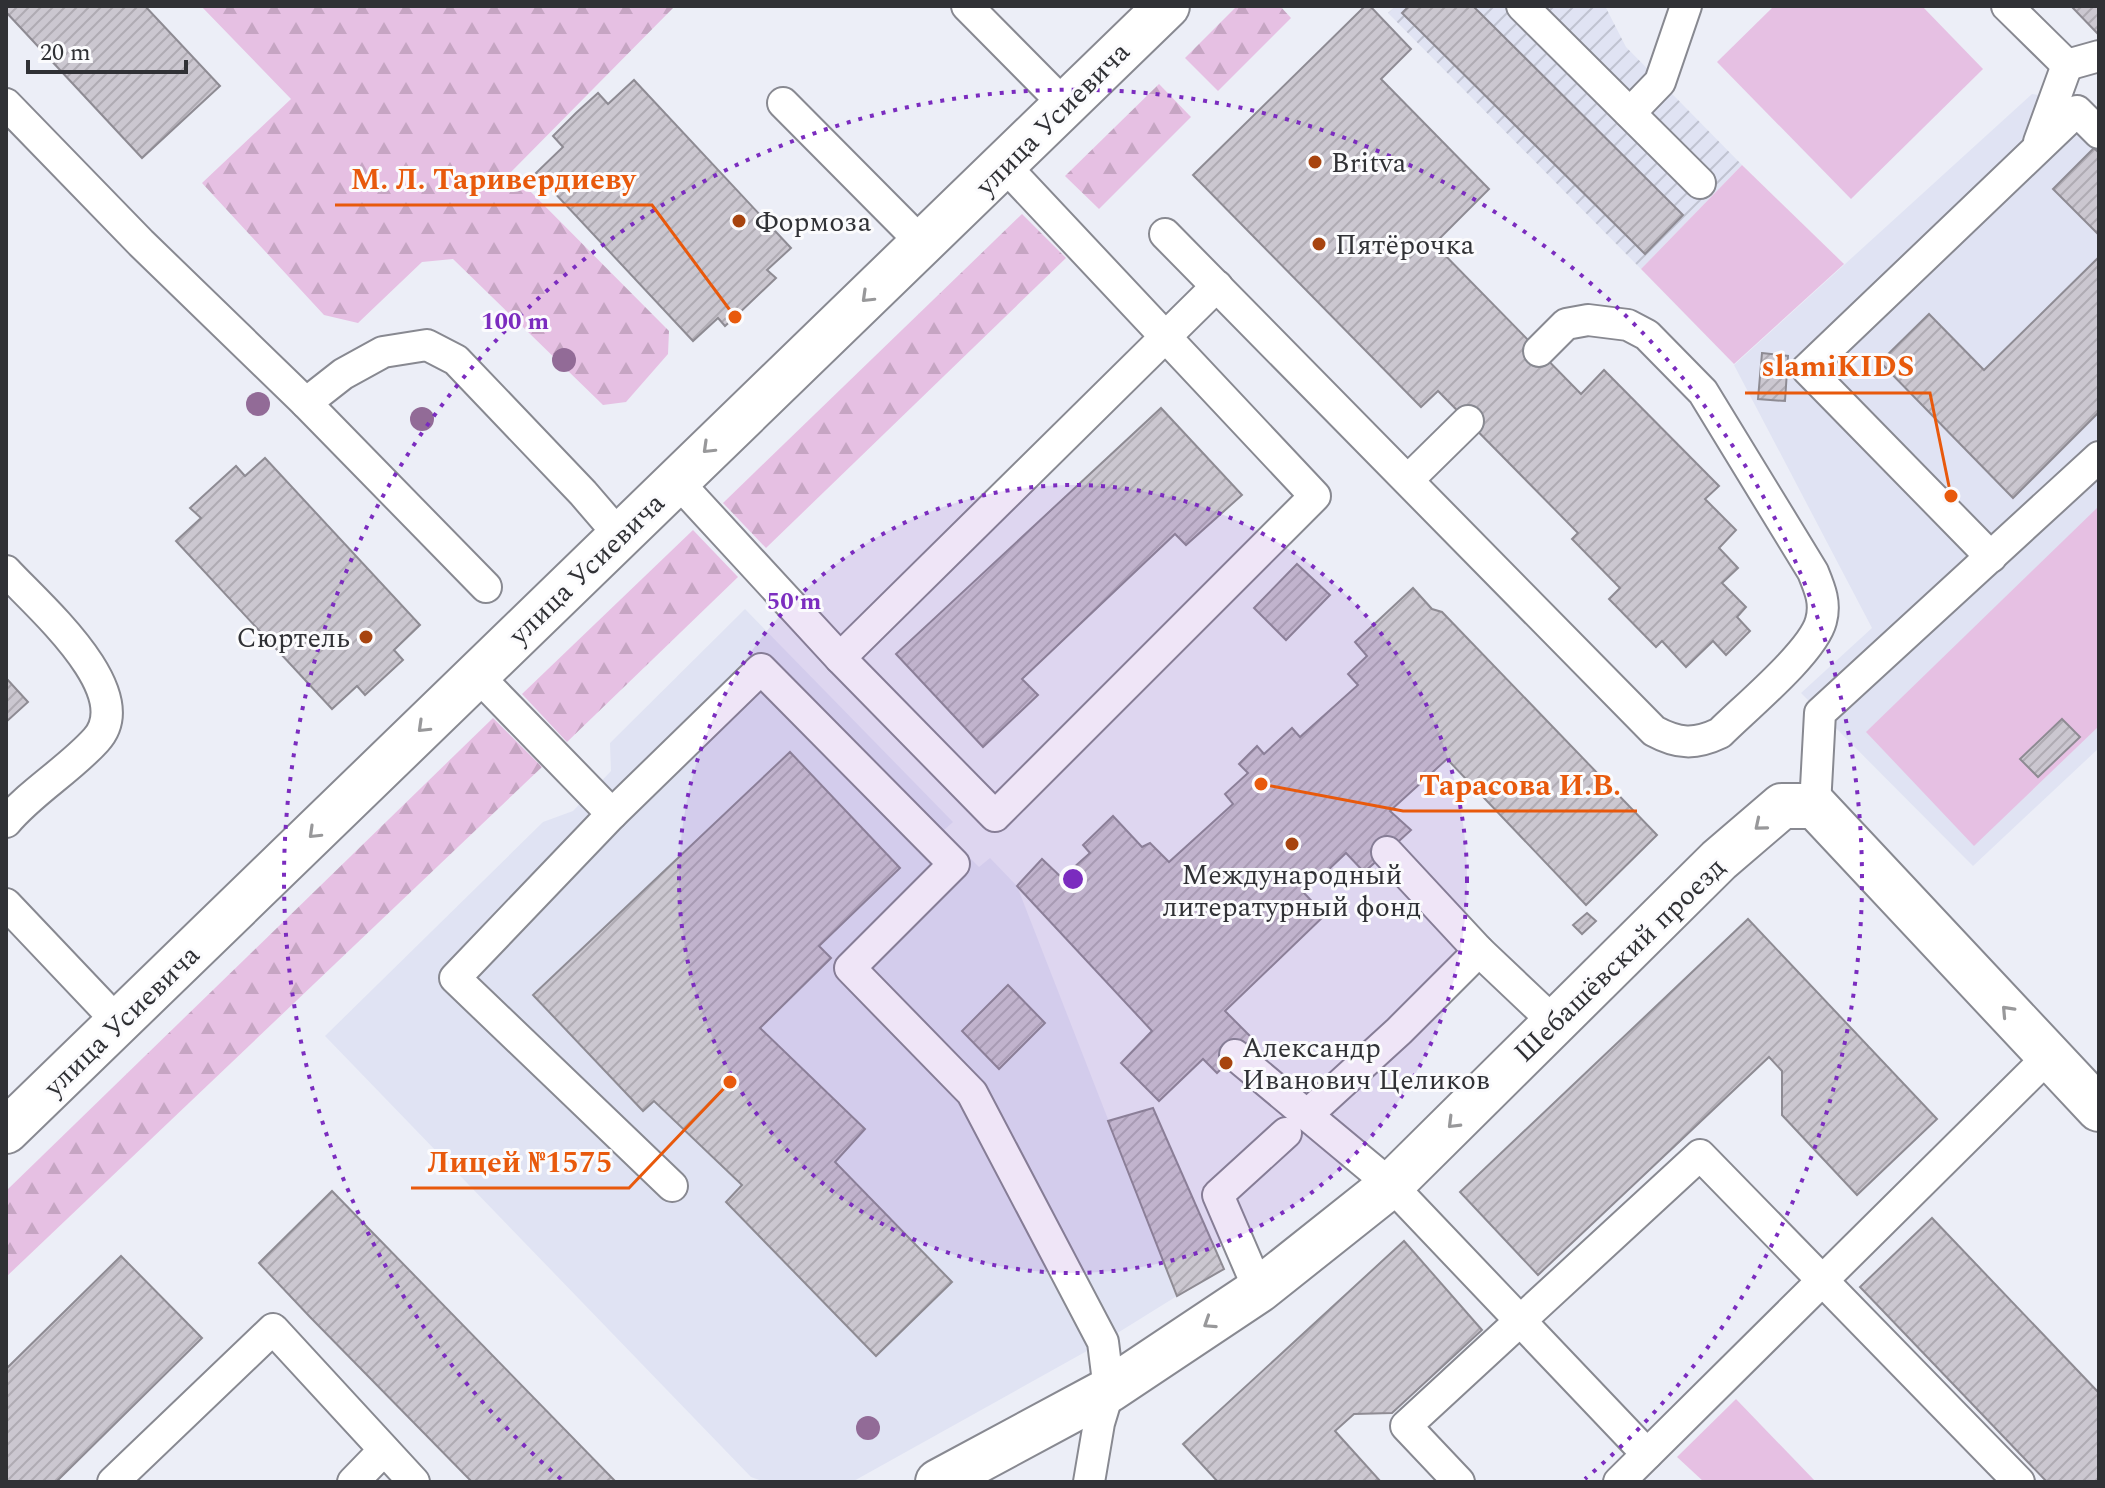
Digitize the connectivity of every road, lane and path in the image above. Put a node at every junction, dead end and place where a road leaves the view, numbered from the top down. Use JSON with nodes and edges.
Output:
{"nodes":[{"id":1,"x":967,"y":6,"type":"edge"},
{"id":2,"x":1167,"y":6,"type":"edge"},
{"id":3,"x":1522,"y":6,"type":"edge"},
{"id":4,"x":1686,"y":6,"type":"edge"},
{"id":5,"x":2007,"y":6,"type":"edge"},
{"id":6,"x":2099,"y":56,"type":"edge"},
{"id":7,"x":2067,"y":65,"type":"junction"},
{"id":8,"x":783,"y":103,"type":"dead end"},
{"id":9,"x":6,"y":104,"type":"edge"},
{"id":10,"x":1066,"y":106,"type":"junction"},
{"id":11,"x":1630,"y":113,"type":"junction"},
{"id":12,"x":2099,"y":133,"type":"edge"},
{"id":13,"x":2038,"y":148,"type":"junction"},
{"id":14,"x":1004,"y":165,"type":"junction"},
{"id":15,"x":1700,"y":183,"type":"dead end"},
{"id":16,"x":1165,"y":234,"type":"dead end"},
{"id":17,"x":923,"y":244,"type":"junction"},
{"id":18,"x":1217,"y":286,"type":"junction"},
{"id":19,"x":1165,"y":336,"type":"junction"},
{"id":20,"x":1539,"y":351,"type":"dead end"},
{"id":21,"x":306,"y":403,"type":"junction"},
{"id":22,"x":1468,"y":421,"type":"dead end"},
{"id":23,"x":2099,"y":457,"type":"edge"},
{"id":24,"x":676,"y":480,"type":"junction"},
{"id":25,"x":1408,"y":480,"type":"junction"},
{"id":26,"x":620,"y":536,"type":"junction"},
{"id":27,"x":1991,"y":557,"type":"junction"},
{"id":28,"x":6,"y":571,"type":"edge"},
{"id":29,"x":486,"y":587,"type":"dead end"},
{"id":30,"x":840,"y":658,"type":"junction"},
{"id":31,"x":477,"y":675,"type":"junction"},
{"id":32,"x":1815,"y":806,"type":"junction"},
{"id":33,"x":612,"y":814,"type":"junction"},
{"id":34,"x":6,"y":822,"type":"edge"},
{"id":35,"x":1387,"y":852,"type":"dead end"},
{"id":36,"x":6,"y":904,"type":"edge"},
{"id":37,"x":1479,"y":951,"type":"junction"},
{"id":38,"x":118,"y":1022,"type":"junction"},
{"id":39,"x":1554,"y":1022,"type":"junction"},
{"id":40,"x":1235,"y":1055,"type":"dead end"},
{"id":41,"x":2049,"y":1056,"type":"junction"},
{"id":42,"x":2099,"y":1109,"type":"edge"},
{"id":43,"x":1296,"y":1124,"type":"junction"},
{"id":44,"x":6,"y":1131,"type":"edge"},
{"id":45,"x":1391,"y":1185,"type":"junction"},
{"id":46,"x":672,"y":1186,"type":"dead end"},
{"id":47,"x":1823,"y":1281,"type":"junction"},
{"id":48,"x":1259,"y":1290,"type":"junction"},
{"id":49,"x":1520,"y":1320,"type":"junction"},
{"id":50,"x":1109,"y":1390,"type":"junction"},
{"id":51,"x":384,"y":1450,"type":"junction"},
{"id":52,"x":1647,"y":1454,"type":"junction"},
{"id":53,"x":2015,"y":1480,"type":"edge"},
{"id":54,"x":113,"y":1482,"type":"edge"},
{"id":55,"x":353,"y":1482,"type":"edge"},
{"id":56,"x":414,"y":1482,"type":"edge"},
{"id":57,"x":938,"y":1482,"type":"edge"},
{"id":58,"x":1089,"y":1482,"type":"edge"},
{"id":59,"x":1459,"y":1482,"type":"edge"},
{"id":60,"x":1619,"y":1482,"type":"edge"}],
"edges":[{"from":1,"to":10,"type":"lane"},
{"from":2,"to":10,"type":"street","name":"улица Усиевича"},
{"from":3,"to":11,"type":"lane"},
{"from":4,"to":11,"type":"lane"},
{"from":5,"to":7,"type":"lane"},
{"from":6,"to":7,"type":"lane"},
{"from":7,"to":13,"type":"lane"},
{"from":8,"to":17,"type":"lane"},
{"from":9,"to":21,"type":"lane"},
{"from":10,"to":14,"type":"street","name":"улица Усиевича"},
{"from":11,"to":15,"type":"lane"},
{"from":12,"to":13,"type":"lane"},
{"from":13,"to":27,"type":"lane"},
{"from":14,"to":17,"type":"street","name":"улица Усиевича"},
{"from":14,"to":19,"type":"lane"},
{"from":16,"to":18,"type":"lane"},
{"from":17,"to":24,"type":"street","name":"улица Усиевича","one_way":true},
{"from":18,"to":19,"type":"lane"},
{"from":18,"to":25,"type":"lane"},
{"from":19,"to":30,"type":"lane"},
{"from":19,"to":30,"type":"lane"},
{"from":20,"to":25,"type":"lane"},
{"from":21,"to":26,"type":"lane"},
{"from":21,"to":29,"type":"lane"},
{"from":22,"to":25,"type":"lane"},
{"from":23,"to":27,"type":"lane"},
{"from":24,"to":26,"type":"street","name":"улица Усиевича"},
{"from":24,"to":30,"type":"lane"},
{"from":26,"to":31,"type":"street","name":"улица Усиевича"},
{"from":27,"to":32,"type":"lane"},
{"from":28,"to":34,"type":"lane"},
{"from":31,"to":33,"type":"lane"},
{"from":31,"to":38,"type":"street","name":"улица Усиевича","one_way":true},
{"from":32,"to":39,"type":"street","name":"Шебашёвский проезд","one_way":true},
{"from":41,"to":32,"type":"street","one_way":true},
{"from":33,"to":46,"type":"lane"},
{"from":33,"to":50,"type":"lane"},
{"from":35,"to":37,"type":"lane"},
{"from":36,"to":38,"type":"lane"},
{"from":37,"to":39,"type":"lane"},
{"from":37,"to":43,"type":"lane"},
{"from":38,"to":44,"type":"street","name":"улица Усиевича"},
{"from":39,"to":45,"type":"street","name":"Шебашёвский проезд","one_way":true},
{"from":40,"to":43,"type":"lane"},
{"from":41,"to":42,"type":"street"},
{"from":41,"to":47,"type":"lane"},
{"from":43,"to":45,"type":"lane"},
{"from":43,"to":48,"type":"lane"},
{"from":45,"to":48,"type":"street","name":"Шебашёвский проезд"},
{"from":45,"to":49,"type":"lane"},
{"from":47,"to":49,"type":"lane"},
{"from":47,"to":52,"type":"lane"},
{"from":47,"to":53,"type":"lane"},
{"from":48,"to":50,"type":"street","name":"Шебашёвский проезд","one_way":true},
{"from":49,"to":52,"type":"lane"},
{"from":49,"to":59,"type":"lane"},
{"from":50,"to":57,"type":"street","name":"Шебашёвский проезд"},
{"from":50,"to":58,"type":"lane"},
{"from":51,"to":54,"type":"lane"},
{"from":51,"to":55,"type":"lane"},
{"from":51,"to":56,"type":"lane"},
{"from":52,"to":60,"type":"lane"}]}
